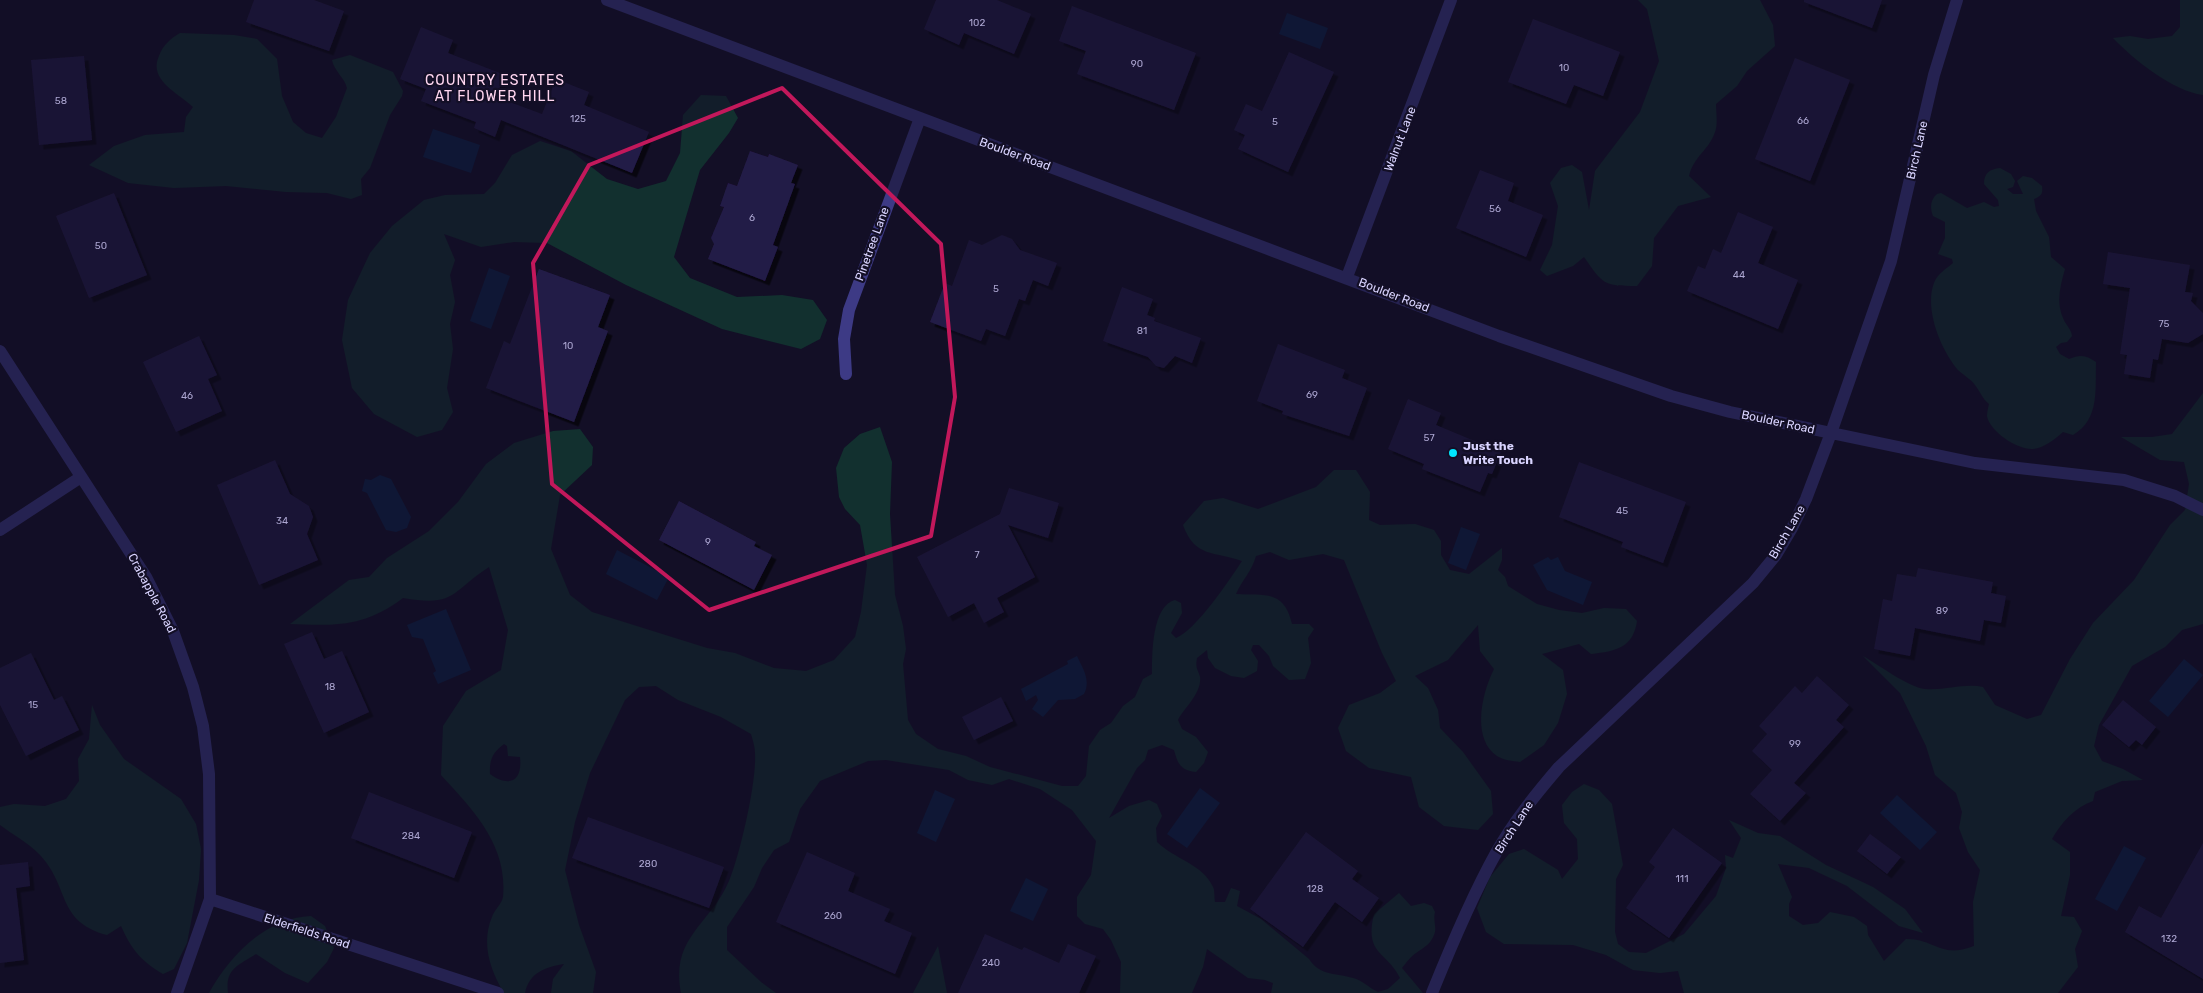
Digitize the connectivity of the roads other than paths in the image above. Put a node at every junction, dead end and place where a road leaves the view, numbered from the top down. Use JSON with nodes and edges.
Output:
{"nodes":[{"id":1,"x":607,"y":0,"type":"edge"},
{"id":2,"x":1451,"y":0,"type":"edge"},
{"id":3,"x":1957,"y":0,"type":"edge"},
{"id":4,"x":920,"y":118,"type":"junction"},
{"id":5,"x":1347,"y":277,"type":"junction"},
{"id":6,"x":0,"y":351,"type":"edge"},
{"id":7,"x":846,"y":374,"type":"dead end"},
{"id":8,"x":1831,"y":433,"type":"junction"},
{"id":9,"x":81,"y":477,"type":"junction"},
{"id":10,"x":2203,"y":510,"type":"edge"},
{"id":11,"x":0,"y":530,"type":"edge"},
{"id":12,"x":210,"y":900,"type":"junction"},
{"id":13,"x":177,"y":993,"type":"edge"},
{"id":14,"x":498,"y":993,"type":"edge"},
{"id":15,"x":1432,"y":993,"type":"edge"}],
"edges":[{"from":1,"to":4,"type":"street","name":"Boulder Road"},
{"from":2,"to":5,"type":"street","name":"Walnut Lane"},
{"from":3,"to":8,"type":"street","name":"Birch Lane"},
{"from":4,"to":5,"type":"street","name":"Boulder Road"},
{"from":4,"to":7,"type":"street","name":"Pinetree Lane"},
{"from":5,"to":8,"type":"street","name":"Boulder Road"},
{"from":6,"to":9,"type":"street","name":"Crabapple Road"},
{"from":8,"to":10,"type":"street","name":"Boulder Road"},
{"from":8,"to":15,"type":"street","name":"Birch Lane"},
{"from":9,"to":11,"type":"street"},
{"from":9,"to":12,"type":"street","name":"Crabapple Road"},
{"from":12,"to":13,"type":"street"},
{"from":12,"to":14,"type":"street","name":"Elderfields Road"}]}
